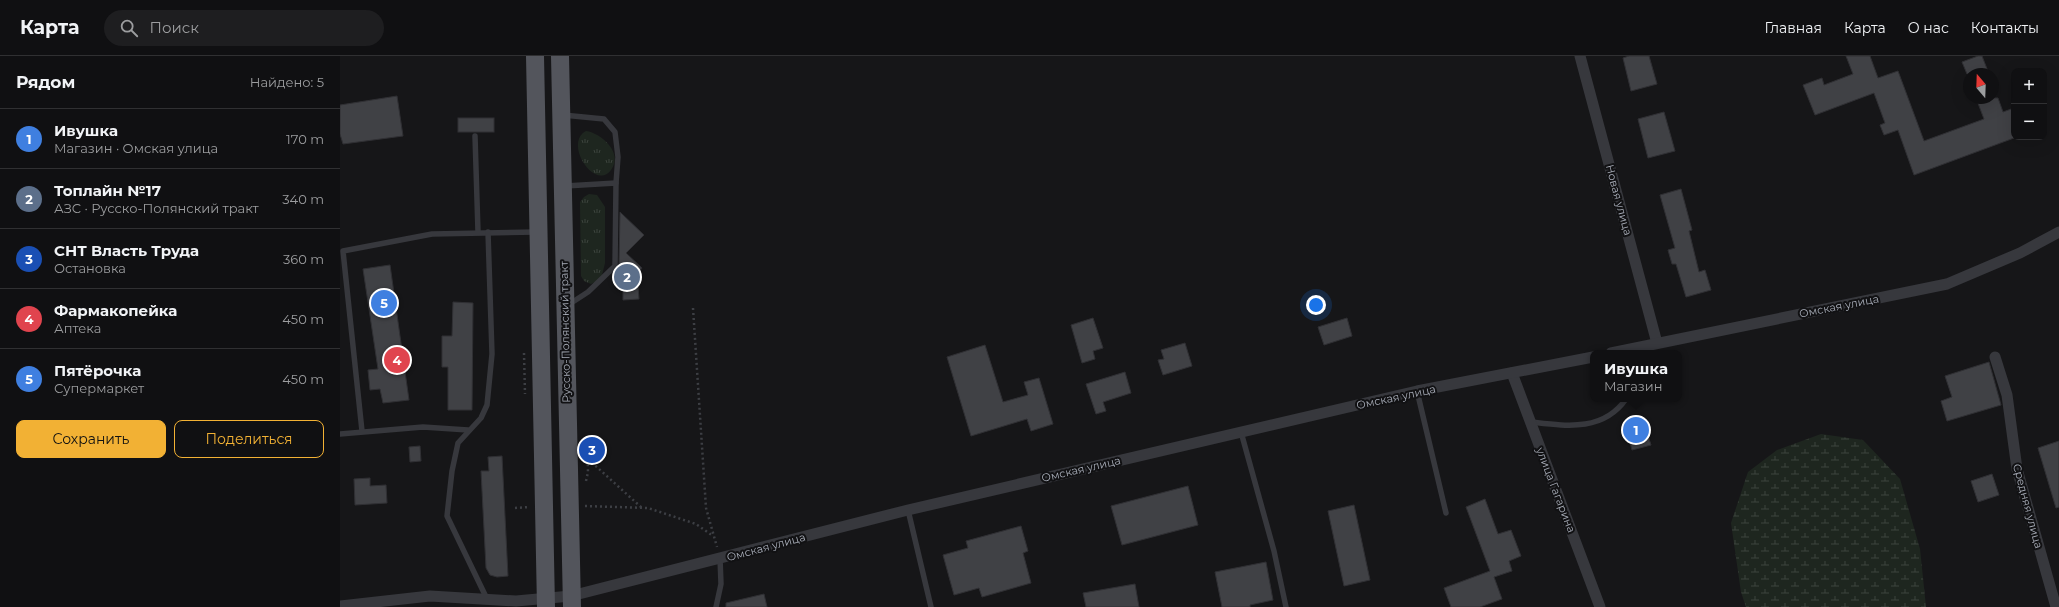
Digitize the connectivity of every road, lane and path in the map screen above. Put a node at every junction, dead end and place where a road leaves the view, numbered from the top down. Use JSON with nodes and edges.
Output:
{"nodes":[{"id":1,"x":534,"y":56,"type":"edge"},
{"id":2,"x":560,"y":56,"type":"edge"},
{"id":3,"x":1580,"y":56,"type":"edge"},
{"id":4,"x":561,"y":114,"type":"junction"},
{"id":5,"x":475,"y":136,"type":"dead end"},
{"id":6,"x":616,"y":183,"type":"junction"},
{"id":7,"x":562,"y":186,"type":"junction"},
{"id":8,"x":478,"y":232,"type":"junction"},
{"id":9,"x":488,"y":232,"type":"junction"},
{"id":10,"x":538,"y":232,"type":"junction"},
{"id":11,"x":2059,"y":232,"type":"edge"},
{"id":12,"x":565,"y":307,"type":"junction"},
{"id":13,"x":693,"y":308,"type":"dead end"},
{"id":14,"x":1657,"y":343,"type":"junction"},
{"id":15,"x":1631,"y":350,"type":"edge"},
{"id":16,"x":524,"y":353,"type":"dead end"},
{"id":17,"x":1995,"y":357,"type":"dead end"},
{"id":18,"x":1590,"y":358,"type":"edge"},
{"id":19,"x":1512,"y":373,"type":"junction"},
{"id":20,"x":524,"y":391,"type":"dead end"},
{"id":21,"x":1417,"y":391,"type":"junction"},
{"id":22,"x":1624,"y":402,"type":"edge"},
{"id":23,"x":1530,"y":422,"type":"junction"},
{"id":24,"x":468,"y":430,"type":"junction"},
{"id":25,"x":362,"y":431,"type":"junction"},
{"id":26,"x":1241,"y":432,"type":"junction"},
{"id":27,"x":340,"y":434,"type":"edge"},
{"id":28,"x":587,"y":436,"type":"dead end"},
{"id":29,"x":588,"y":458,"type":"junction"},
{"id":30,"x":588,"y":472,"type":"dead end"},
{"id":31,"x":581,"y":506,"type":"dead end"},
{"id":32,"x":536,"y":507,"type":"dead end"},
{"id":33,"x":515,"y":508,"type":"dead end"},
{"id":34,"x":642,"y":508,"type":"junction"},
{"id":35,"x":908,"y":510,"type":"junction"},
{"id":36,"x":1446,"y":514,"type":"dead end"},
{"id":37,"x":715,"y":537,"type":"junction"},
{"id":38,"x":720,"y":558,"type":"junction"},
{"id":39,"x":487,"y":599,"type":"junction"},
{"id":40,"x":572,"y":602,"type":"edge"},
{"id":41,"x":546,"y":603,"type":"edge"},
{"id":42,"x":365,"y":605,"type":"edge"},
{"id":43,"x":345,"y":606,"type":"edge"},
{"id":44,"x":716,"y":607,"type":"edge"},
{"id":45,"x":931,"y":607,"type":"edge"},
{"id":46,"x":1286,"y":607,"type":"edge"},
{"id":47,"x":1600,"y":607,"type":"edge"},
{"id":48,"x":2056,"y":607,"type":"edge"}],
"edges":[{"from":1,"to":10,"type":"main road"},
{"from":2,"to":4,"type":"main road","name":"Русско-Полянский тракт"},
{"from":3,"to":14,"type":"street","name":"Новая улица"},
{"from":4,"to":6,"type":"lane"},
{"from":4,"to":7,"type":"main road","name":"Русско-Полянский тракт"},
{"from":5,"to":8,"type":"lane"},
{"from":6,"to":7,"type":"lane"},
{"from":6,"to":12,"type":"lane"},
{"from":7,"to":12,"type":"main road","name":"Русско-Полянский тракт"},
{"from":8,"to":9,"type":"lane"},
{"from":8,"to":25,"type":"lane"},
{"from":9,"to":10,"type":"lane"},
{"from":9,"to":24,"type":"lane"},
{"from":10,"to":41,"type":"main road"},
{"from":11,"to":14,"type":"street","name":"Омская улица"},
{"from":12,"to":40,"type":"main road","name":"Русско-Полянский тракт"},
{"from":13,"to":37,"type":"path"},
{"from":14,"to":15,"type":"street","name":"Омская улица"},
{"from":16,"to":20,"type":"path"},
{"from":17,"to":48,"type":"street","name":"Средняя улица"},
{"from":18,"to":19,"type":"street","name":"Омская улица"},
{"from":19,"to":21,"type":"street","name":"Омская улица"},
{"from":19,"to":23,"type":"street","name":"улица Гагарина"},
{"from":21,"to":26,"type":"street","name":"Омская улица"},
{"from":21,"to":36,"type":"lane"},
{"from":22,"to":23,"type":"lane"},
{"from":23,"to":47,"type":"street","name":"улица Гагарина"},
{"from":24,"to":25,"type":"lane"},
{"from":24,"to":39,"type":"lane"},
{"from":25,"to":27,"type":"lane"},
{"from":26,"to":35,"type":"street","name":"Омская улица"},
{"from":26,"to":46,"type":"lane"},
{"from":28,"to":29,"type":"path"},
{"from":29,"to":30,"type":"path"},
{"from":29,"to":34,"type":"path"},
{"from":31,"to":34,"type":"path"},
{"from":32,"to":33,"type":"path"},
{"from":34,"to":37,"type":"path"},
{"from":35,"to":38,"type":"street","name":"Омская улица"},
{"from":35,"to":45,"type":"lane"},
{"from":37,"to":38,"type":"path"},
{"from":38,"to":40,"type":"street","name":"Омская улица"},
{"from":38,"to":44,"type":"lane"},
{"from":39,"to":41,"type":"street","name":"Омская улица"},
{"from":39,"to":42,"type":"street","name":"Омская улица"},
{"from":40,"to":41,"type":"street","name":"Омская улица"},
{"from":42,"to":43,"type":"street","name":"Омская улица"}]}
